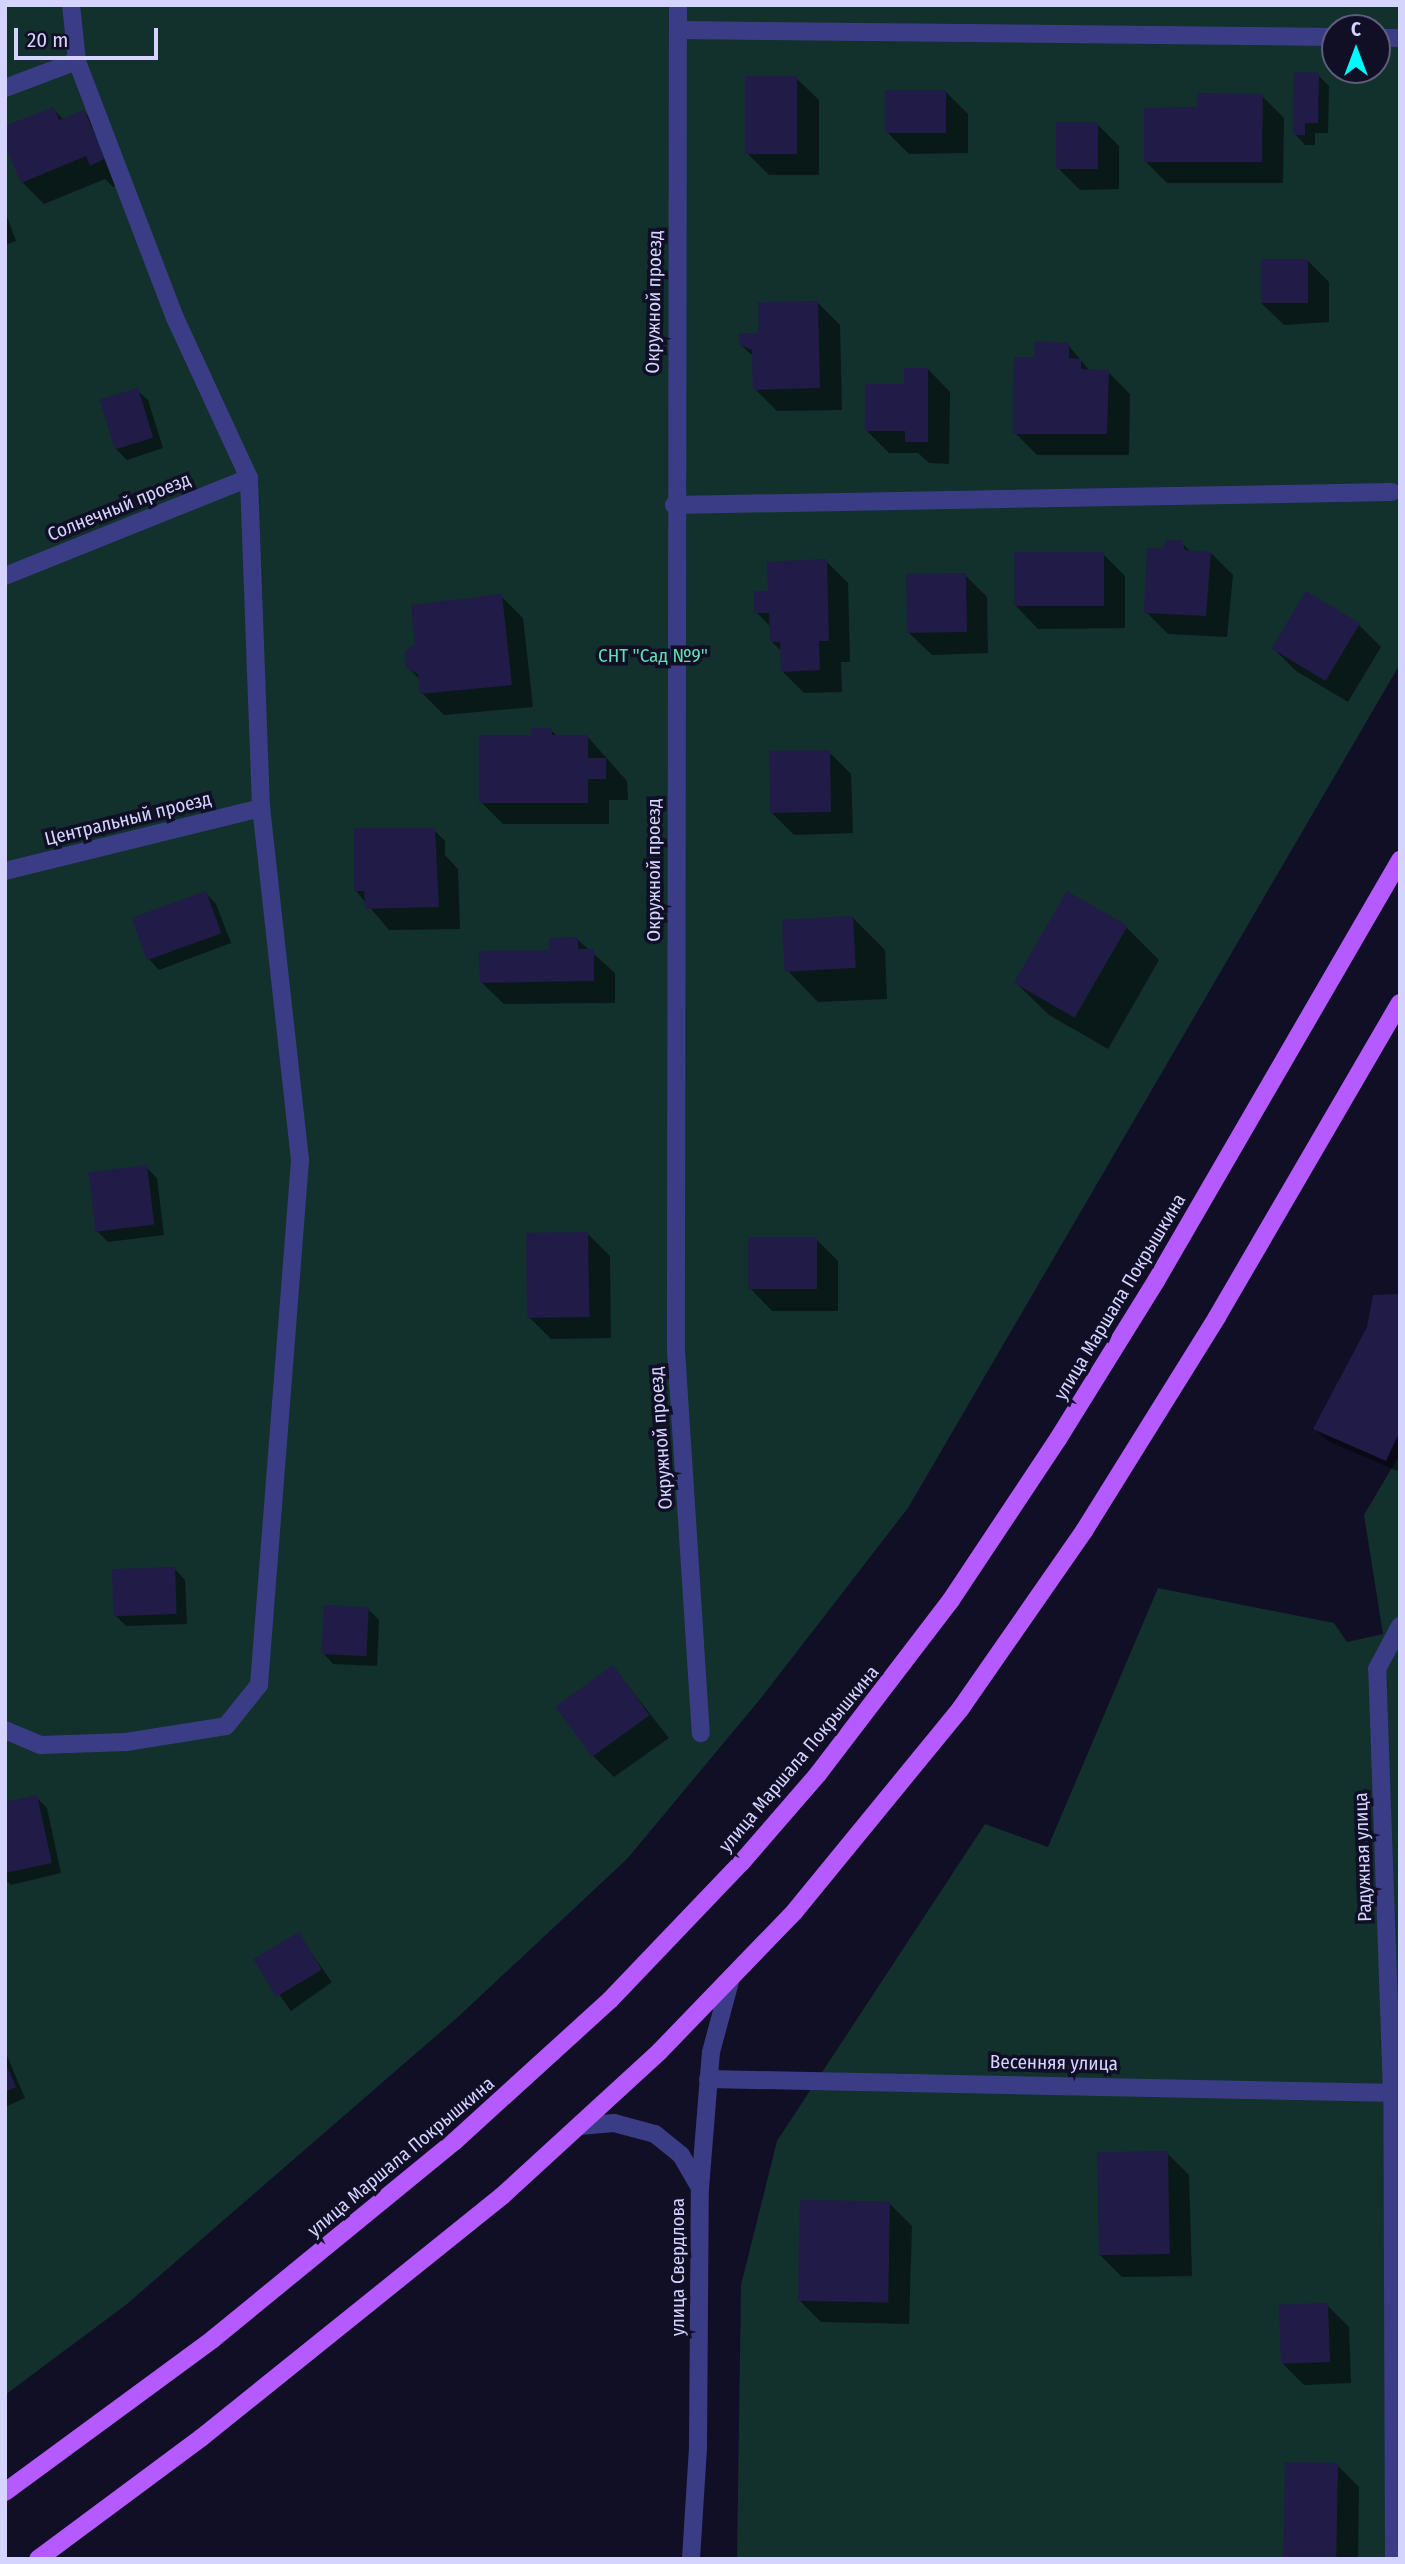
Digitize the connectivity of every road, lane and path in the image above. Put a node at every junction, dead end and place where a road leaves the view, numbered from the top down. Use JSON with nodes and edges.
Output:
{"nodes":[{"id":1,"x":71,"y":5,"type":"edge"},
{"id":2,"x":678,"y":5,"type":"edge"},
{"id":3,"x":678,"y":30,"type":"junction"},
{"id":4,"x":1321,"y":37,"type":"edge"},
{"id":5,"x":77,"y":61,"type":"junction"},
{"id":6,"x":5,"y":88,"type":"edge"},
{"id":7,"x":249,"y":478,"type":"junction"},
{"id":8,"x":1392,"y":492,"type":"dead end"},
{"id":9,"x":674,"y":505,"type":"junction"},
{"id":10,"x":5,"y":576,"type":"edge"},
{"id":11,"x":261,"y":808,"type":"junction"},
{"id":12,"x":1400,"y":860,"type":"edge"},
{"id":13,"x":5,"y":872,"type":"edge"},
{"id":14,"x":1400,"y":1003,"type":"edge"},
{"id":15,"x":1400,"y":1626,"type":"edge"},
{"id":16,"x":5,"y":1730,"type":"edge"},
{"id":17,"x":701,"y":1733,"type":"dead end"},
{"id":18,"x":731,"y":1978,"type":"junction"},
{"id":19,"x":708,"y":2079,"type":"junction"},
{"id":20,"x":1396,"y":2093,"type":"edge"},
{"id":21,"x":579,"y":2126,"type":"junction"},
{"id":22,"x":699,"y":2188,"type":"junction"},
{"id":23,"x":5,"y":2492,"type":"edge"},
{"id":24,"x":1396,"y":2556,"type":"edge"},
{"id":25,"x":38,"y":2559,"type":"edge"},
{"id":26,"x":691,"y":2559,"type":"edge"}],
"edges":[{"from":1,"to":5,"type":"street"},
{"from":2,"to":3,"type":"street","name":"Окружной проезд"},
{"from":3,"to":4,"type":"street"},
{"from":3,"to":9,"type":"street","name":"Окружной проезд"},
{"from":5,"to":6,"type":"street"},
{"from":5,"to":7,"type":"street"},
{"from":7,"to":10,"type":"street","name":"Солнечный проезд"},
{"from":7,"to":11,"type":"street"},
{"from":8,"to":9,"type":"street"},
{"from":9,"to":17,"type":"street","name":"Окружной проезд"},
{"from":11,"to":13,"type":"street","name":"Центральный проезд"},
{"from":11,"to":16,"type":"street"},
{"from":12,"to":23,"type":"main road","name":"улица Маршала Покрышкина"},
{"from":14,"to":18,"type":"main road"},
{"from":15,"to":20,"type":"street","name":"Радужная улица"},
{"from":18,"to":19,"type":"street","name":"улица Свердлова"},
{"from":18,"to":21,"type":"main road"},
{"from":19,"to":20,"type":"street","name":"Весенняя улица"},
{"from":19,"to":22,"type":"street","name":"улица Свердлова"},
{"from":20,"to":24,"type":"street","name":"Радужная улица"},
{"from":21,"to":22,"type":"street"},
{"from":21,"to":25,"type":"main road"},
{"from":22,"to":26,"type":"street","name":"улица Свердлова"}]}
